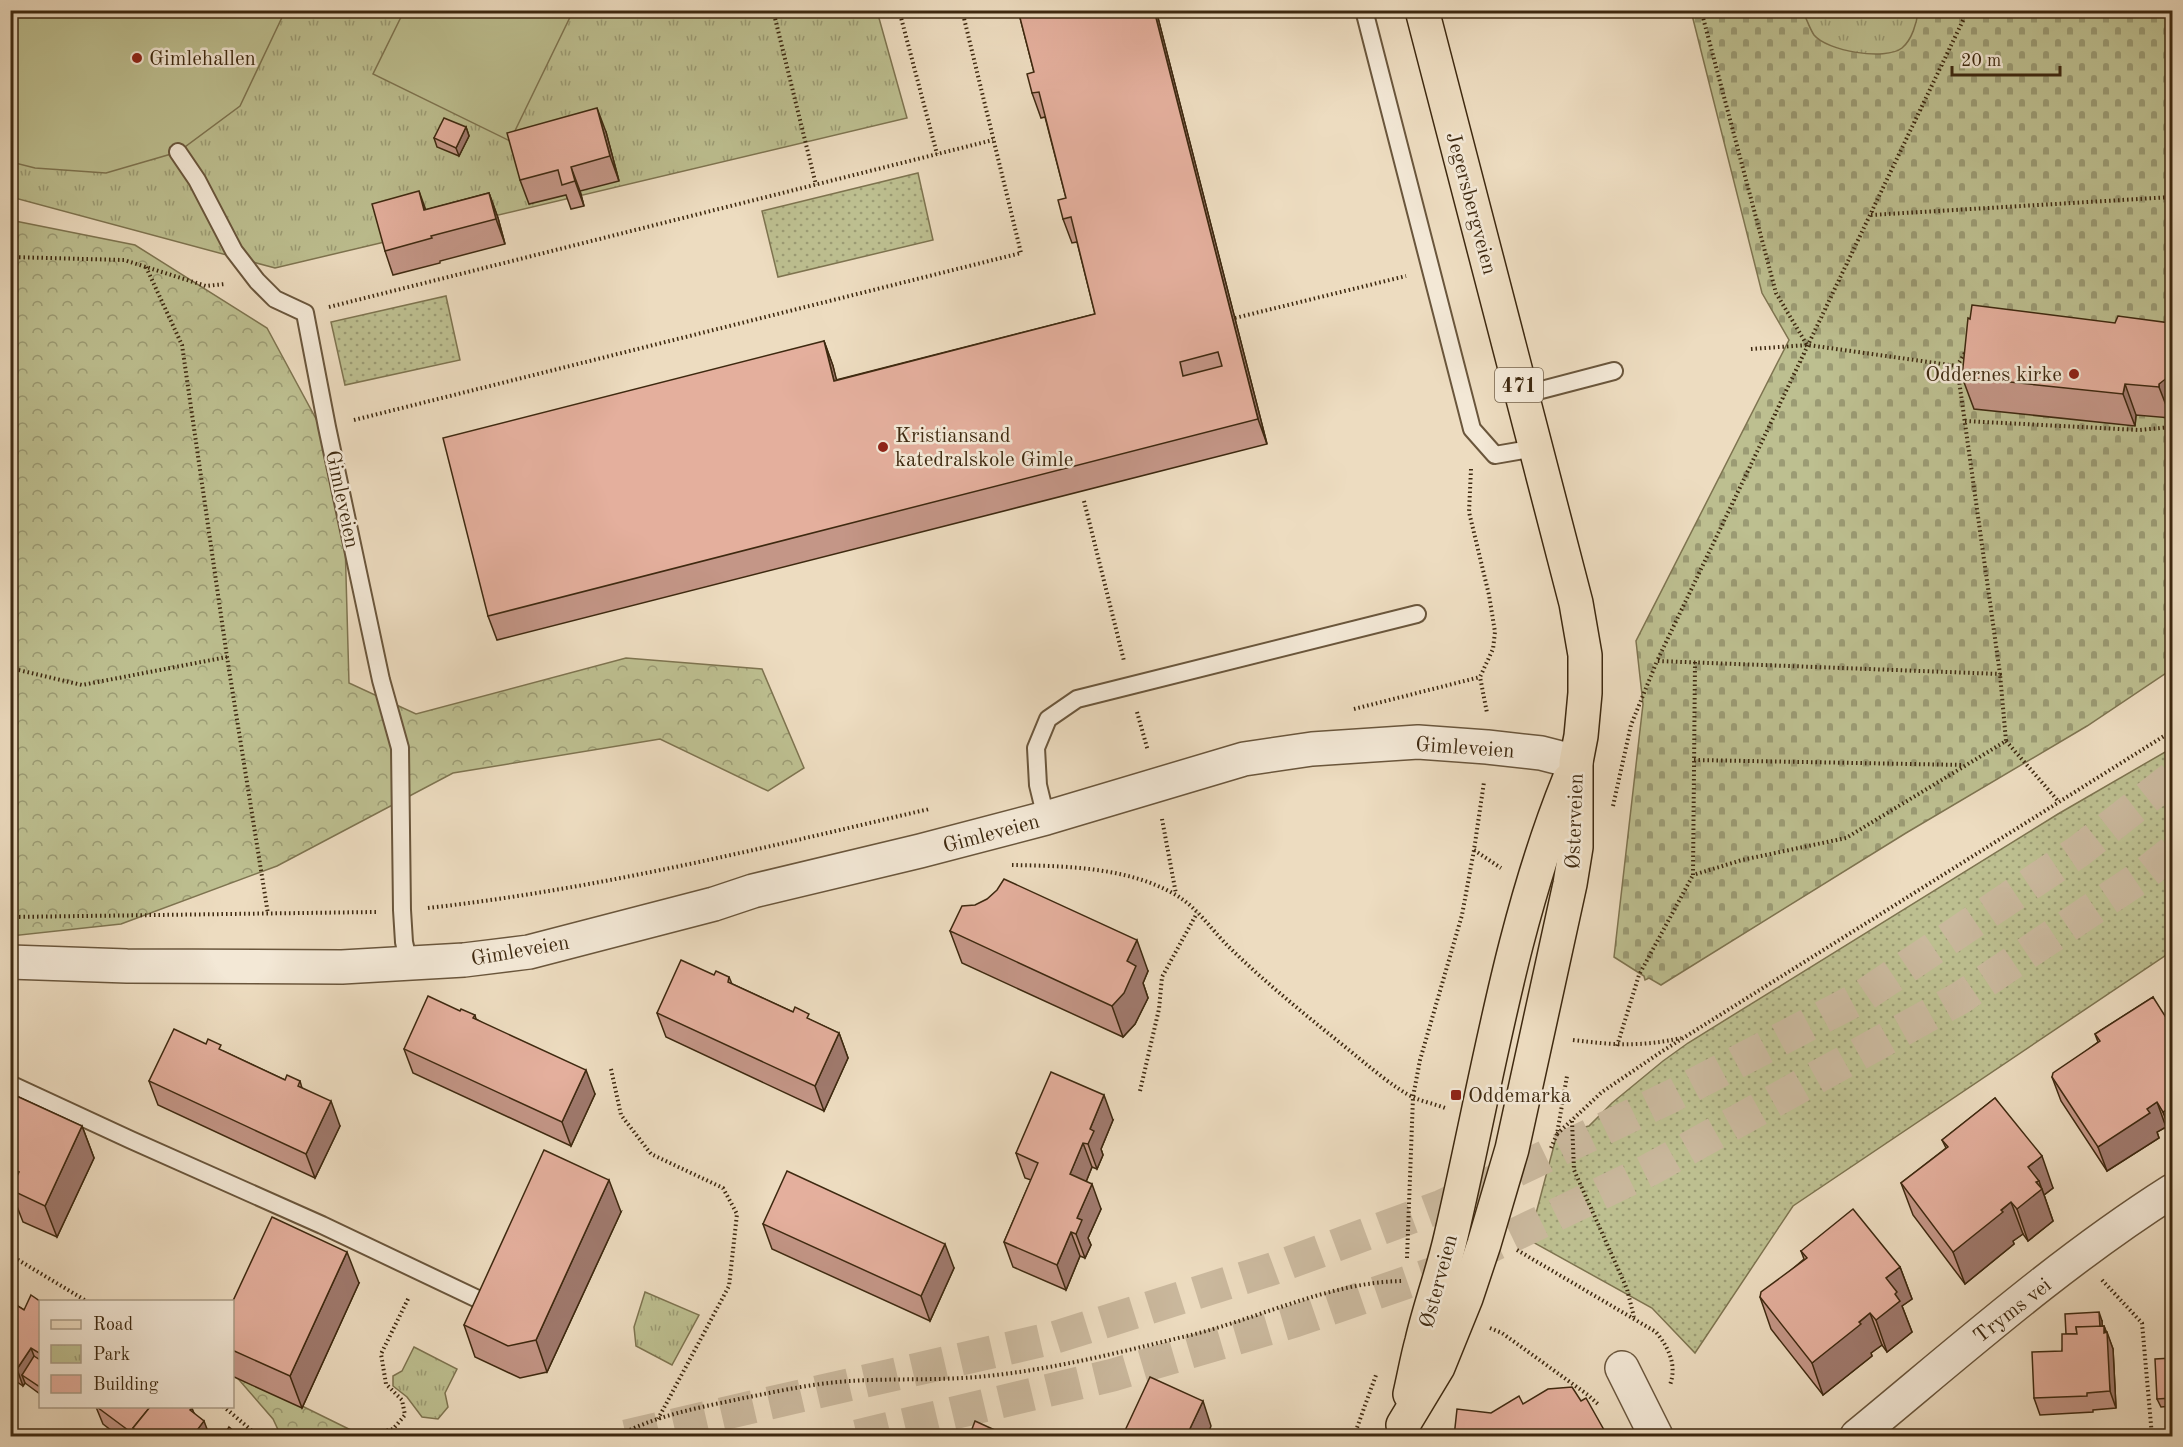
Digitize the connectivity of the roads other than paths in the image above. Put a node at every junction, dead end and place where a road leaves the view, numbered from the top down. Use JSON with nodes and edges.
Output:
{"nodes":[{"id":1,"x":1364,"y":10,"type":"edge"},
{"id":2,"x":1422,"y":10,"type":"edge"},
{"id":3,"x":178,"y":152,"type":"dead end"},
{"id":4,"x":1614,"y":371,"type":"dead end"},
{"id":5,"x":1522,"y":395,"type":"junction"},
{"id":6,"x":1536,"y":448,"type":"junction"},
{"id":7,"x":1417,"y":614,"type":"dead end"},
{"id":8,"x":1576,"y":762,"type":"junction"},
{"id":9,"x":1046,"y":818,"type":"junction"},
{"id":10,"x":10,"y":962,"type":"edge"},
{"id":11,"x":408,"y":964,"type":"junction"},
{"id":12,"x":10,"y":1084,"type":"edge"},
{"id":13,"x":2170,"y":1195,"type":"edge"},
{"id":14,"x":484,"y":1302,"type":"edge"},
{"id":15,"x":1622,"y":1368,"type":"dead end"},
{"id":16,"x":1400,"y":1431,"type":"edge"},
{"id":17,"x":1656,"y":1437,"type":"edge"},
{"id":18,"x":1857,"y":1437,"type":"edge"}],
"edges":[{"from":1,"to":6,"type":"lane"},
{"from":2,"to":5,"type":"main road","name":"Jegersbergveien","number":"471"},
{"from":3,"to":11,"type":"lane","name":"Gimleveien"},
{"from":4,"to":5,"type":"lane"},
{"from":5,"to":6,"type":"main road","name":"Jegersbergveien","number":"471"},
{"from":6,"to":8,"type":"main road","name":"Jegersbergveien","number":"471"},
{"from":7,"to":9,"type":"lane"},
{"from":8,"to":9,"type":"street","name":"Gimleveien"},
{"from":8,"to":16,"type":"main road","name":"Østerveien","number":"471"},
{"from":8,"to":16,"type":"main road","name":"Østerveien","number":"471"},
{"from":9,"to":11,"type":"street","name":"Gimleveien"},
{"from":10,"to":11,"type":"street","name":"Gimleveien"},
{"from":12,"to":14,"type":"lane"},
{"from":13,"to":18,"type":"street","name":"Tryms vei"},
{"from":15,"to":17,"type":"street"}]}
